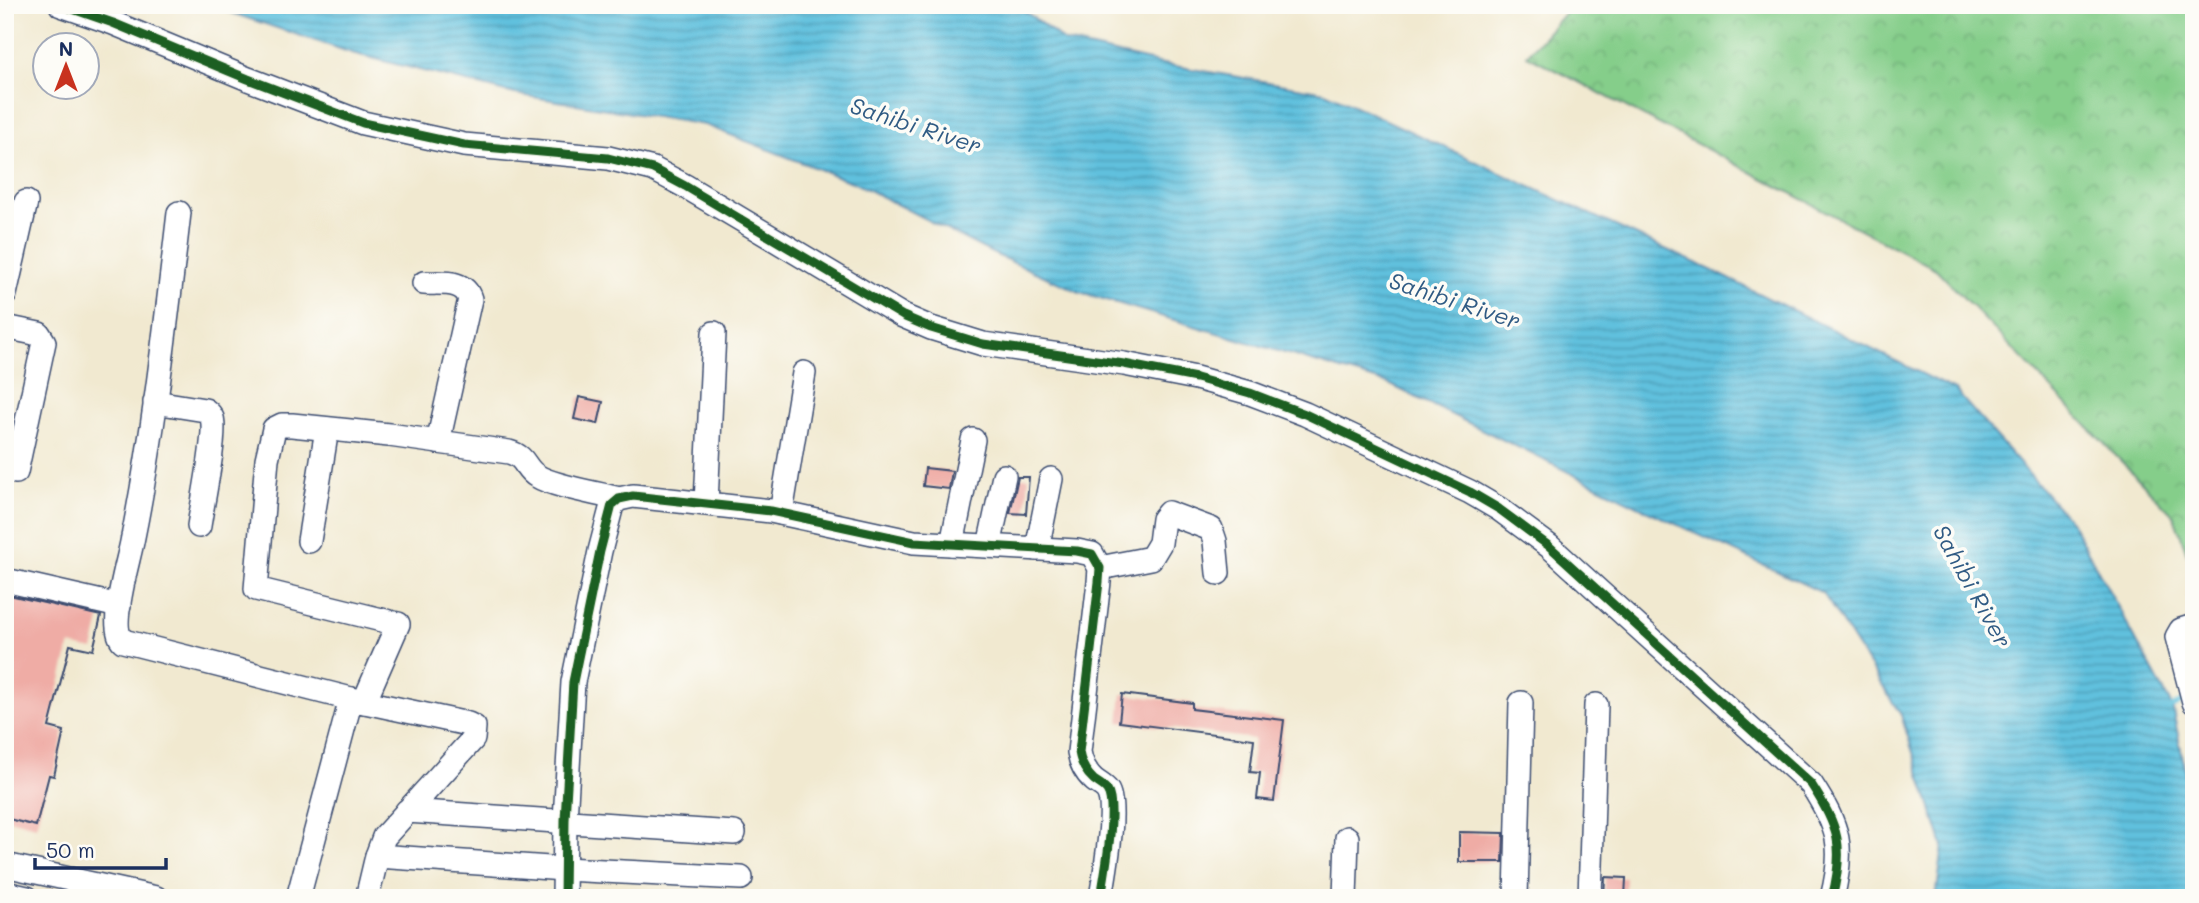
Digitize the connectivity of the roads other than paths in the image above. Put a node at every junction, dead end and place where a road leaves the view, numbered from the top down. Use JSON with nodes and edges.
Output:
{"nodes":[{"id":1,"x":61,"y":5,"type":"edge"},
{"id":2,"x":26,"y":202,"type":"dead end"},
{"id":3,"x":178,"y":213,"type":"dead end"},
{"id":4,"x":424,"y":284,"type":"dead end"},
{"id":5,"x":5,"y":294,"type":"edge"},
{"id":6,"x":5,"y":327,"type":"edge"},
{"id":7,"x":714,"y":333,"type":"dead end"},
{"id":8,"x":804,"y":373,"type":"dead end"},
{"id":9,"x":155,"y":402,"type":"junction"},
{"id":10,"x":327,"y":429,"type":"junction"},
{"id":11,"x":973,"y":440,"type":"dead end"},
{"id":12,"x":438,"y":442,"type":"junction"},
{"id":13,"x":16,"y":472,"type":"dead end"},
{"id":14,"x":1004,"y":476,"type":"dead end"},
{"id":15,"x":1051,"y":480,"type":"dead end"},
{"id":16,"x":619,"y":499,"type":"junction"},
{"id":17,"x":706,"y":503,"type":"junction"},
{"id":18,"x":781,"y":513,"type":"junction"},
{"id":19,"x":199,"y":526,"type":"dead end"},
{"id":20,"x":309,"y":541,"type":"dead end"},
{"id":21,"x":952,"y":544,"type":"junction"},
{"id":22,"x":989,"y":546,"type":"junction"},
{"id":23,"x":1037,"y":549,"type":"junction"},
{"id":24,"x":1100,"y":568,"type":"junction"},
{"id":25,"x":1218,"y":573,"type":"dead end"},
{"id":26,"x":5,"y":580,"type":"edge"},
{"id":27,"x":119,"y":606,"type":"junction"},
{"id":28,"x":2194,"y":626,"type":"edge"},
{"id":29,"x":357,"y":701,"type":"junction"},
{"id":30,"x":2194,"y":702,"type":"edge"},
{"id":31,"x":1521,"y":704,"type":"dead end"},
{"id":32,"x":1596,"y":705,"type":"dead end"},
{"id":33,"x":407,"y":811,"type":"junction"},
{"id":34,"x":565,"y":820,"type":"junction"},
{"id":35,"x":734,"y":833,"type":"dead end"},
{"id":36,"x":1347,"y":838,"type":"dead end"},
{"id":37,"x":377,"y":856,"type":"junction"},
{"id":38,"x":5,"y":865,"type":"edge"},
{"id":39,"x":564,"y":869,"type":"junction"},
{"id":40,"x":741,"y":878,"type":"dead end"},
{"id":41,"x":105,"y":892,"type":"edge"},
{"id":42,"x":5,"y":893,"type":"edge"},
{"id":43,"x":27,"y":898,"type":"edge"},
{"id":44,"x":156,"y":898,"type":"edge"},
{"id":45,"x":298,"y":898,"type":"edge"},
{"id":46,"x":368,"y":898,"type":"edge"},
{"id":47,"x":564,"y":898,"type":"edge"},
{"id":48,"x":1101,"y":898,"type":"edge"},
{"id":49,"x":1345,"y":898,"type":"edge"},
{"id":50,"x":1516,"y":898,"type":"edge"},
{"id":51,"x":1590,"y":898,"type":"edge"},
{"id":52,"x":1832,"y":898,"type":"edge"}],
"edges":[{"from":1,"to":52,"type":"street"},
{"from":2,"to":5,"type":"street"},
{"from":3,"to":9,"type":"street"},
{"from":4,"to":12,"type":"street"},
{"from":6,"to":13,"type":"street"},
{"from":7,"to":17,"type":"street"},
{"from":8,"to":18,"type":"street"},
{"from":9,"to":19,"type":"street"},
{"from":9,"to":27,"type":"street"},
{"from":10,"to":12,"type":"street"},
{"from":10,"to":20,"type":"street"},
{"from":10,"to":29,"type":"street"},
{"from":11,"to":21,"type":"street"},
{"from":12,"to":16,"type":"street"},
{"from":14,"to":22,"type":"street"},
{"from":15,"to":23,"type":"street"},
{"from":16,"to":17,"type":"street"},
{"from":16,"to":34,"type":"street"},
{"from":17,"to":18,"type":"street"},
{"from":18,"to":21,"type":"street"},
{"from":21,"to":22,"type":"street"},
{"from":22,"to":23,"type":"street"},
{"from":23,"to":24,"type":"street"},
{"from":24,"to":25,"type":"street"},
{"from":24,"to":48,"type":"street"},
{"from":26,"to":27,"type":"street"},
{"from":27,"to":29,"type":"street"},
{"from":28,"to":30,"type":"street"},
{"from":29,"to":33,"type":"street"},
{"from":29,"to":45,"type":"street"},
{"from":31,"to":50,"type":"street"},
{"from":32,"to":51,"type":"street"},
{"from":33,"to":34,"type":"street"},
{"from":33,"to":37,"type":"street"},
{"from":34,"to":35,"type":"street"},
{"from":34,"to":39,"type":"street"},
{"from":36,"to":49,"type":"street"},
{"from":37,"to":39,"type":"street"},
{"from":37,"to":46,"type":"street"},
{"from":38,"to":41,"type":"street"},
{"from":39,"to":40,"type":"street"},
{"from":39,"to":47,"type":"street"},
{"from":41,"to":44,"type":"street"},
{"from":42,"to":43,"type":"street"}]}
